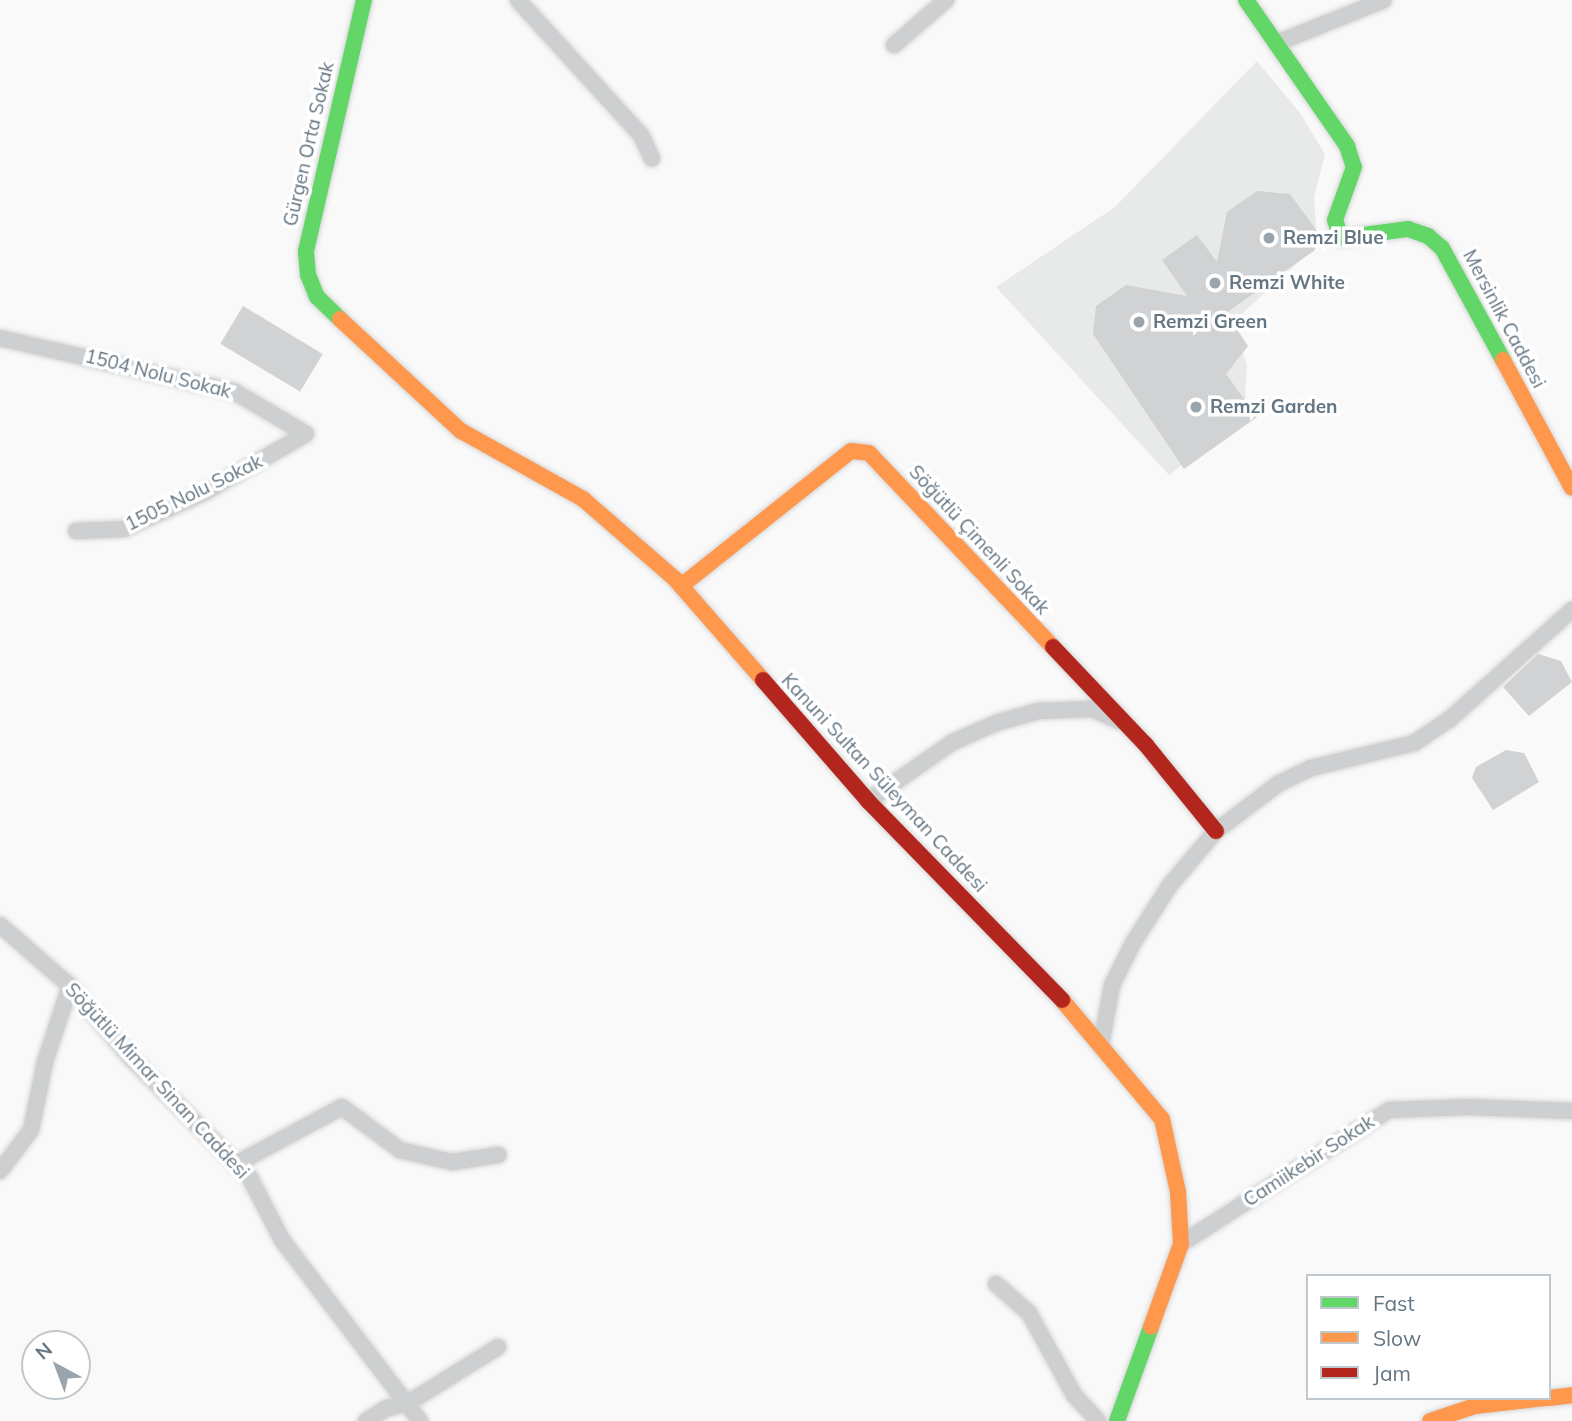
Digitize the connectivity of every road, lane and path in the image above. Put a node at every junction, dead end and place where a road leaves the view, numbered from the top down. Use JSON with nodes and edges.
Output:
{"nodes":[{"id":1,"x":364,"y":0,"type":"edge"},
{"id":2,"x":518,"y":0,"type":"edge"},
{"id":3,"x":946,"y":0,"type":"edge"},
{"id":4,"x":1247,"y":0,"type":"edge"},
{"id":5,"x":1384,"y":0,"type":"edge"},
{"id":6,"x":1277,"y":43,"type":"junction"},
{"id":7,"x":894,"y":45,"type":"dead end"},
{"id":8,"x":652,"y":159,"type":"dead end"},
{"id":9,"x":317,"y":297,"type":"joint"},
{"id":10,"x":0,"y":338,"type":"edge"},
{"id":11,"x":306,"y":434,"type":"joint"},
{"id":12,"x":1572,"y":488,"type":"edge"},
{"id":13,"x":76,"y":531,"type":"dead end"},
{"id":14,"x":681,"y":586,"type":"junction"},
{"id":15,"x":1572,"y":610,"type":"edge"},
{"id":16,"x":1125,"y":724,"type":"junction"},
{"id":17,"x":868,"y":801,"type":"junction"},
{"id":18,"x":1216,"y":831,"type":"junction"},
{"id":19,"x":0,"y":925,"type":"edge"},
{"id":20,"x":70,"y":986,"type":"junction"},
{"id":21,"x":1101,"y":1045,"type":"junction"},
{"id":22,"x":1572,"y":1111,"type":"edge"},
{"id":23,"x":498,"y":1155,"type":"dead end"},
{"id":24,"x":236,"y":1164,"type":"junction"},
{"id":25,"x":0,"y":1171,"type":"edge"},
{"id":26,"x":1181,"y":1244,"type":"junction"},
{"id":27,"x":996,"y":1284,"type":"dead end"},
{"id":28,"x":498,"y":1347,"type":"dead end"},
{"id":29,"x":1572,"y":1395,"type":"edge"},
{"id":30,"x":1551,"y":1398,"type":"edge"},
{"id":31,"x":1529,"y":1400,"type":"edge"},
{"id":32,"x":408,"y":1404,"type":"junction"},
{"id":33,"x":366,"y":1421,"type":"edge"},
{"id":34,"x":420,"y":1421,"type":"edge"},
{"id":35,"x":1098,"y":1421,"type":"edge"},
{"id":36,"x":1117,"y":1421,"type":"edge"},
{"id":37,"x":1430,"y":1421,"type":"edge"}],
"edges":[{"from":1,"to":9,"type":"street","name":"Gürgen Orta Sokak"},
{"from":2,"to":8,"type":"street"},
{"from":3,"to":7,"type":"street"},
{"from":4,"to":6,"type":"street","name":"Mersinlik Caddesi"},
{"from":5,"to":6,"type":"street"},
{"from":6,"to":12,"type":"street","name":"Mersinlik Caddesi"},
{"from":9,"to":14,"type":"street","name":"Kanuni Sultan Süleyman Caddesi"},
{"from":10,"to":11,"type":"street","name":"1504 Nolu Sokak"},
{"from":11,"to":13,"type":"street","name":"1505 Nolu Sokak"},
{"from":14,"to":16,"type":"street","name":"Söğütlü Çimenli Sokak"},
{"from":14,"to":17,"type":"street","name":"Kanuni Sultan Süleyman Caddesi"},
{"from":15,"to":18,"type":"street"},
{"from":16,"to":17,"type":"street"},
{"from":16,"to":18,"type":"street","name":"Söğütlü Çimenli Sokak"},
{"from":17,"to":21,"type":"street","name":"Kanuni Sultan Süleyman Caddesi"},
{"from":18,"to":21,"type":"street"},
{"from":19,"to":20,"type":"street","name":"Söğütlü Mimar Sinan Caddesi"},
{"from":20,"to":24,"type":"street","name":"Söğütlü Mimar Sinan Caddesi"},
{"from":20,"to":25,"type":"street"},
{"from":21,"to":26,"type":"street","name":"Kanuni Sultan Süleyman Caddesi"},
{"from":22,"to":26,"type":"street","name":"Camiikebir Sokak"},
{"from":23,"to":24,"type":"street"},
{"from":24,"to":32,"type":"street","name":"Söğütlü Mimar Sinan Caddesi"},
{"from":26,"to":36,"type":"street","name":"Kanuni Sultan Süleyman Caddesi"},
{"from":27,"to":35,"type":"street"},
{"from":28,"to":32,"type":"street"},
{"from":29,"to":30,"type":"street"},
{"from":31,"to":37,"type":"street"},
{"from":32,"to":33,"type":"street"},
{"from":32,"to":34,"type":"street","name":"Söğütlü Mimar Sinan Caddesi"}]}
